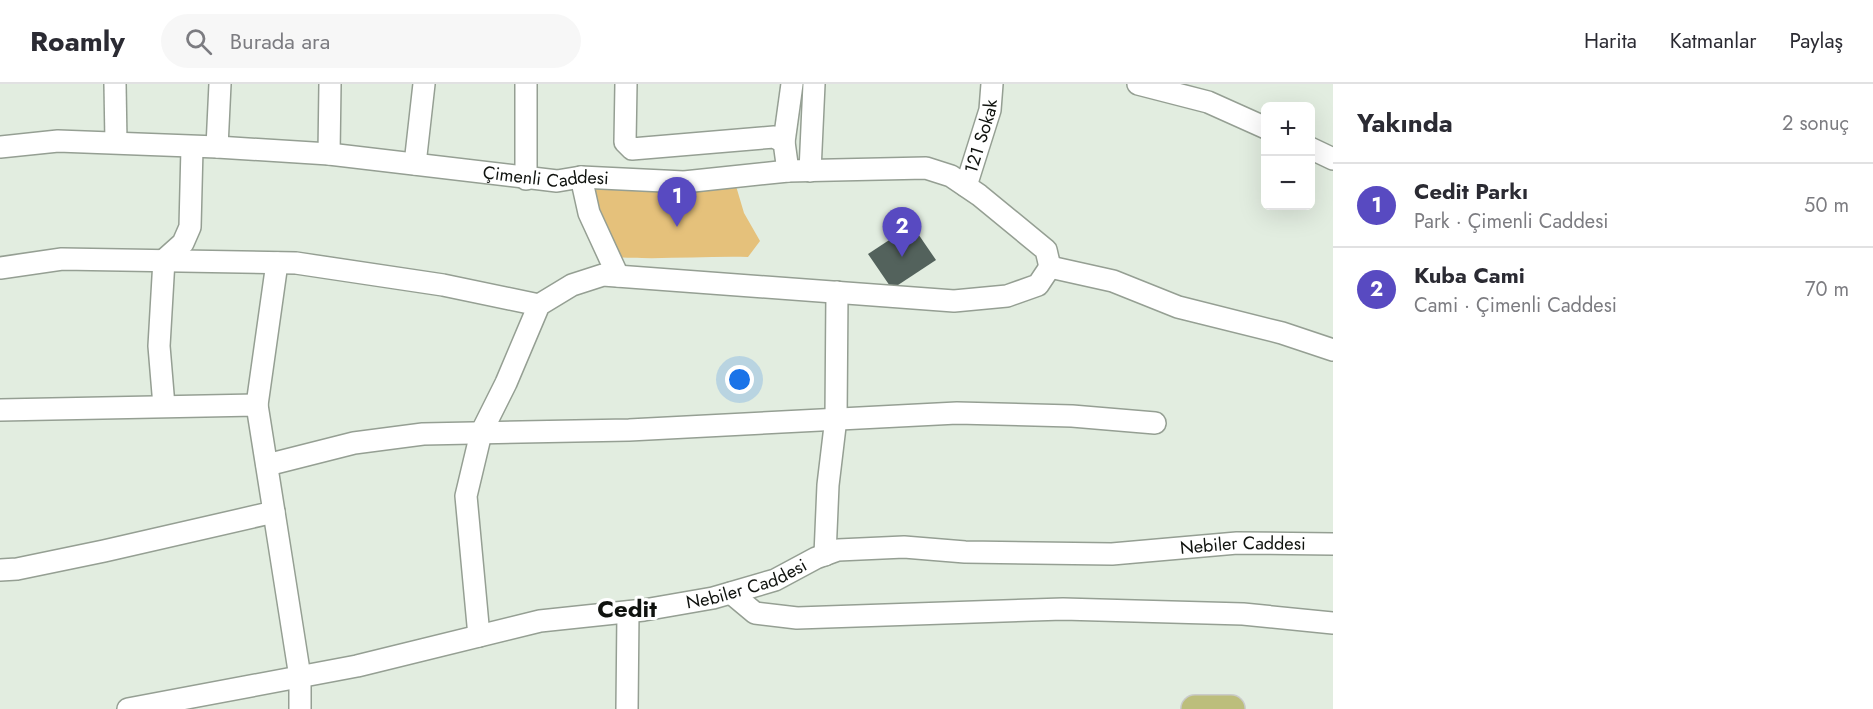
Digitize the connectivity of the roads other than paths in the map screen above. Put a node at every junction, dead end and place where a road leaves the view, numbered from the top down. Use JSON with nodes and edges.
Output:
{"nodes":[{"id":1,"x":115,"y":84,"type":"edge"},
{"id":2,"x":220,"y":84,"type":"edge"},
{"id":3,"x":330,"y":84,"type":"edge"},
{"id":4,"x":424,"y":84,"type":"edge"},
{"id":5,"x":526,"y":84,"type":"edge"},
{"id":6,"x":626,"y":84,"type":"edge"},
{"id":7,"x":792,"y":84,"type":"edge"},
{"id":8,"x":814,"y":84,"type":"edge"},
{"id":9,"x":992,"y":84,"type":"edge"},
{"id":10,"x":1138,"y":84,"type":"edge"},
{"id":11,"x":1261,"y":126,"type":"edge"},
{"id":12,"x":116,"y":142,"type":"junction"},
{"id":13,"x":784,"y":142,"type":"junction"},
{"id":14,"x":0,"y":147,"type":"edge"},
{"id":15,"x":217,"y":147,"type":"junction"},
{"id":16,"x":192,"y":148,"type":"junction"},
{"id":17,"x":1315,"y":150,"type":"edge"},
{"id":18,"x":329,"y":154,"type":"junction"},
{"id":19,"x":1333,"y":159,"type":"edge"},
{"id":20,"x":415,"y":164,"type":"junction"},
{"id":21,"x":788,"y":171,"type":"junction"},
{"id":22,"x":810,"y":171,"type":"junction"},
{"id":23,"x":581,"y":177,"type":"junction"},
{"id":24,"x":526,"y":179,"type":"junction"},
{"id":25,"x":966,"y":186,"type":"junction"},
{"id":26,"x":164,"y":260,"type":"junction"},
{"id":27,"x":277,"y":263,"type":"junction"},
{"id":28,"x":1050,"y":267,"type":"junction"},
{"id":29,"x":0,"y":268,"type":"edge"},
{"id":30,"x":618,"y":276,"type":"junction"},
{"id":31,"x":837,"y":292,"type":"junction"},
{"id":32,"x":539,"y":305,"type":"junction"},
{"id":33,"x":1333,"y":350,"type":"edge"},
{"id":34,"x":257,"y":405,"type":"junction"},
{"id":35,"x":164,"y":406,"type":"junction"},
{"id":36,"x":0,"y":410,"type":"edge"},
{"id":37,"x":836,"y":418,"type":"junction"},
{"id":38,"x":1155,"y":423,"type":"dead end"},
{"id":39,"x":481,"y":434,"type":"junction"},
{"id":40,"x":267,"y":465,"type":"junction"},
{"id":41,"x":274,"y":513,"type":"junction"},
{"id":42,"x":1333,"y":544,"type":"edge"},
{"id":43,"x":825,"y":555,"type":"junction"},
{"id":44,"x":0,"y":570,"type":"edge"},
{"id":45,"x":731,"y":593,"type":"junction"},
{"id":46,"x":628,"y":612,"type":"junction"},
{"id":47,"x":1333,"y":623,"type":"edge"},
{"id":48,"x":479,"y":636,"type":"junction"},
{"id":49,"x":300,"y":677,"type":"junction"},
{"id":50,"x":128,"y":709,"type":"edge"},
{"id":51,"x":300,"y":709,"type":"edge"},
{"id":52,"x":627,"y":709,"type":"edge"},
{"id":53,"x":1195,"y":709,"type":"edge"},
{"id":54,"x":1231,"y":709,"type":"edge"}],
"edges":[{"from":1,"to":12,"type":"street"},
{"from":2,"to":15,"type":"street"},
{"from":3,"to":18,"type":"street"},
{"from":4,"to":20,"type":"street"},
{"from":5,"to":24,"type":"street"},
{"from":6,"to":13,"type":"street"},
{"from":7,"to":13,"type":"street"},
{"from":8,"to":22,"type":"street"},
{"from":9,"to":25,"type":"street","name":"121 Sokak"},
{"from":10,"to":11,"type":"street"},
{"from":12,"to":14,"type":"street","name":"Çimenli Caddesi"},
{"from":12,"to":16,"type":"street","name":"Çimenli Caddesi"},
{"from":13,"to":21,"type":"street"},
{"from":15,"to":16,"type":"street","name":"Çimenli Caddesi"},
{"from":15,"to":18,"type":"street","name":"Çimenli Caddesi"},
{"from":16,"to":26,"type":"street"},
{"from":17,"to":19,"type":"street"},
{"from":18,"to":20,"type":"street","name":"Çimenli Caddesi"},
{"from":20,"to":24,"type":"street","name":"Çimenli Caddesi"},
{"from":21,"to":22,"type":"street","name":"Çimenli Caddesi"},
{"from":21,"to":23,"type":"street","name":"Çimenli Caddesi"},
{"from":22,"to":25,"type":"street","name":"Çimenli Caddesi"},
{"from":23,"to":24,"type":"street","name":"Çimenli Caddesi"},
{"from":23,"to":30,"type":"street"},
{"from":25,"to":28,"type":"street","name":"Çimenli Caddesi"},
{"from":26,"to":27,"type":"street"},
{"from":26,"to":29,"type":"street"},
{"from":26,"to":35,"type":"street"},
{"from":27,"to":32,"type":"street"},
{"from":27,"to":34,"type":"street"},
{"from":28,"to":31,"type":"street"},
{"from":28,"to":33,"type":"street"},
{"from":30,"to":31,"type":"street"},
{"from":30,"to":32,"type":"street"},
{"from":31,"to":37,"type":"street"},
{"from":32,"to":39,"type":"street"},
{"from":34,"to":35,"type":"street"},
{"from":34,"to":40,"type":"street"},
{"from":35,"to":36,"type":"street"},
{"from":37,"to":38,"type":"street"},
{"from":37,"to":39,"type":"street"},
{"from":37,"to":43,"type":"street"},
{"from":39,"to":40,"type":"street"},
{"from":39,"to":48,"type":"street"},
{"from":40,"to":41,"type":"street"},
{"from":41,"to":44,"type":"street"},
{"from":41,"to":49,"type":"street"},
{"from":42,"to":43,"type":"street","name":"Nebiler Caddesi"},
{"from":43,"to":45,"type":"street","name":"Nebiler Caddesi"},
{"from":45,"to":46,"type":"street","name":"Nebiler Caddesi"},
{"from":45,"to":47,"type":"street"},
{"from":46,"to":48,"type":"street","name":"Nebiler Caddesi"},
{"from":46,"to":52,"type":"street"},
{"from":48,"to":49,"type":"street","name":"Nebiler Caddesi"},
{"from":49,"to":50,"type":"street","name":"Nebiler Caddesi"},
{"from":49,"to":51,"type":"street"},
{"from":53,"to":54,"type":"main road"}]}
